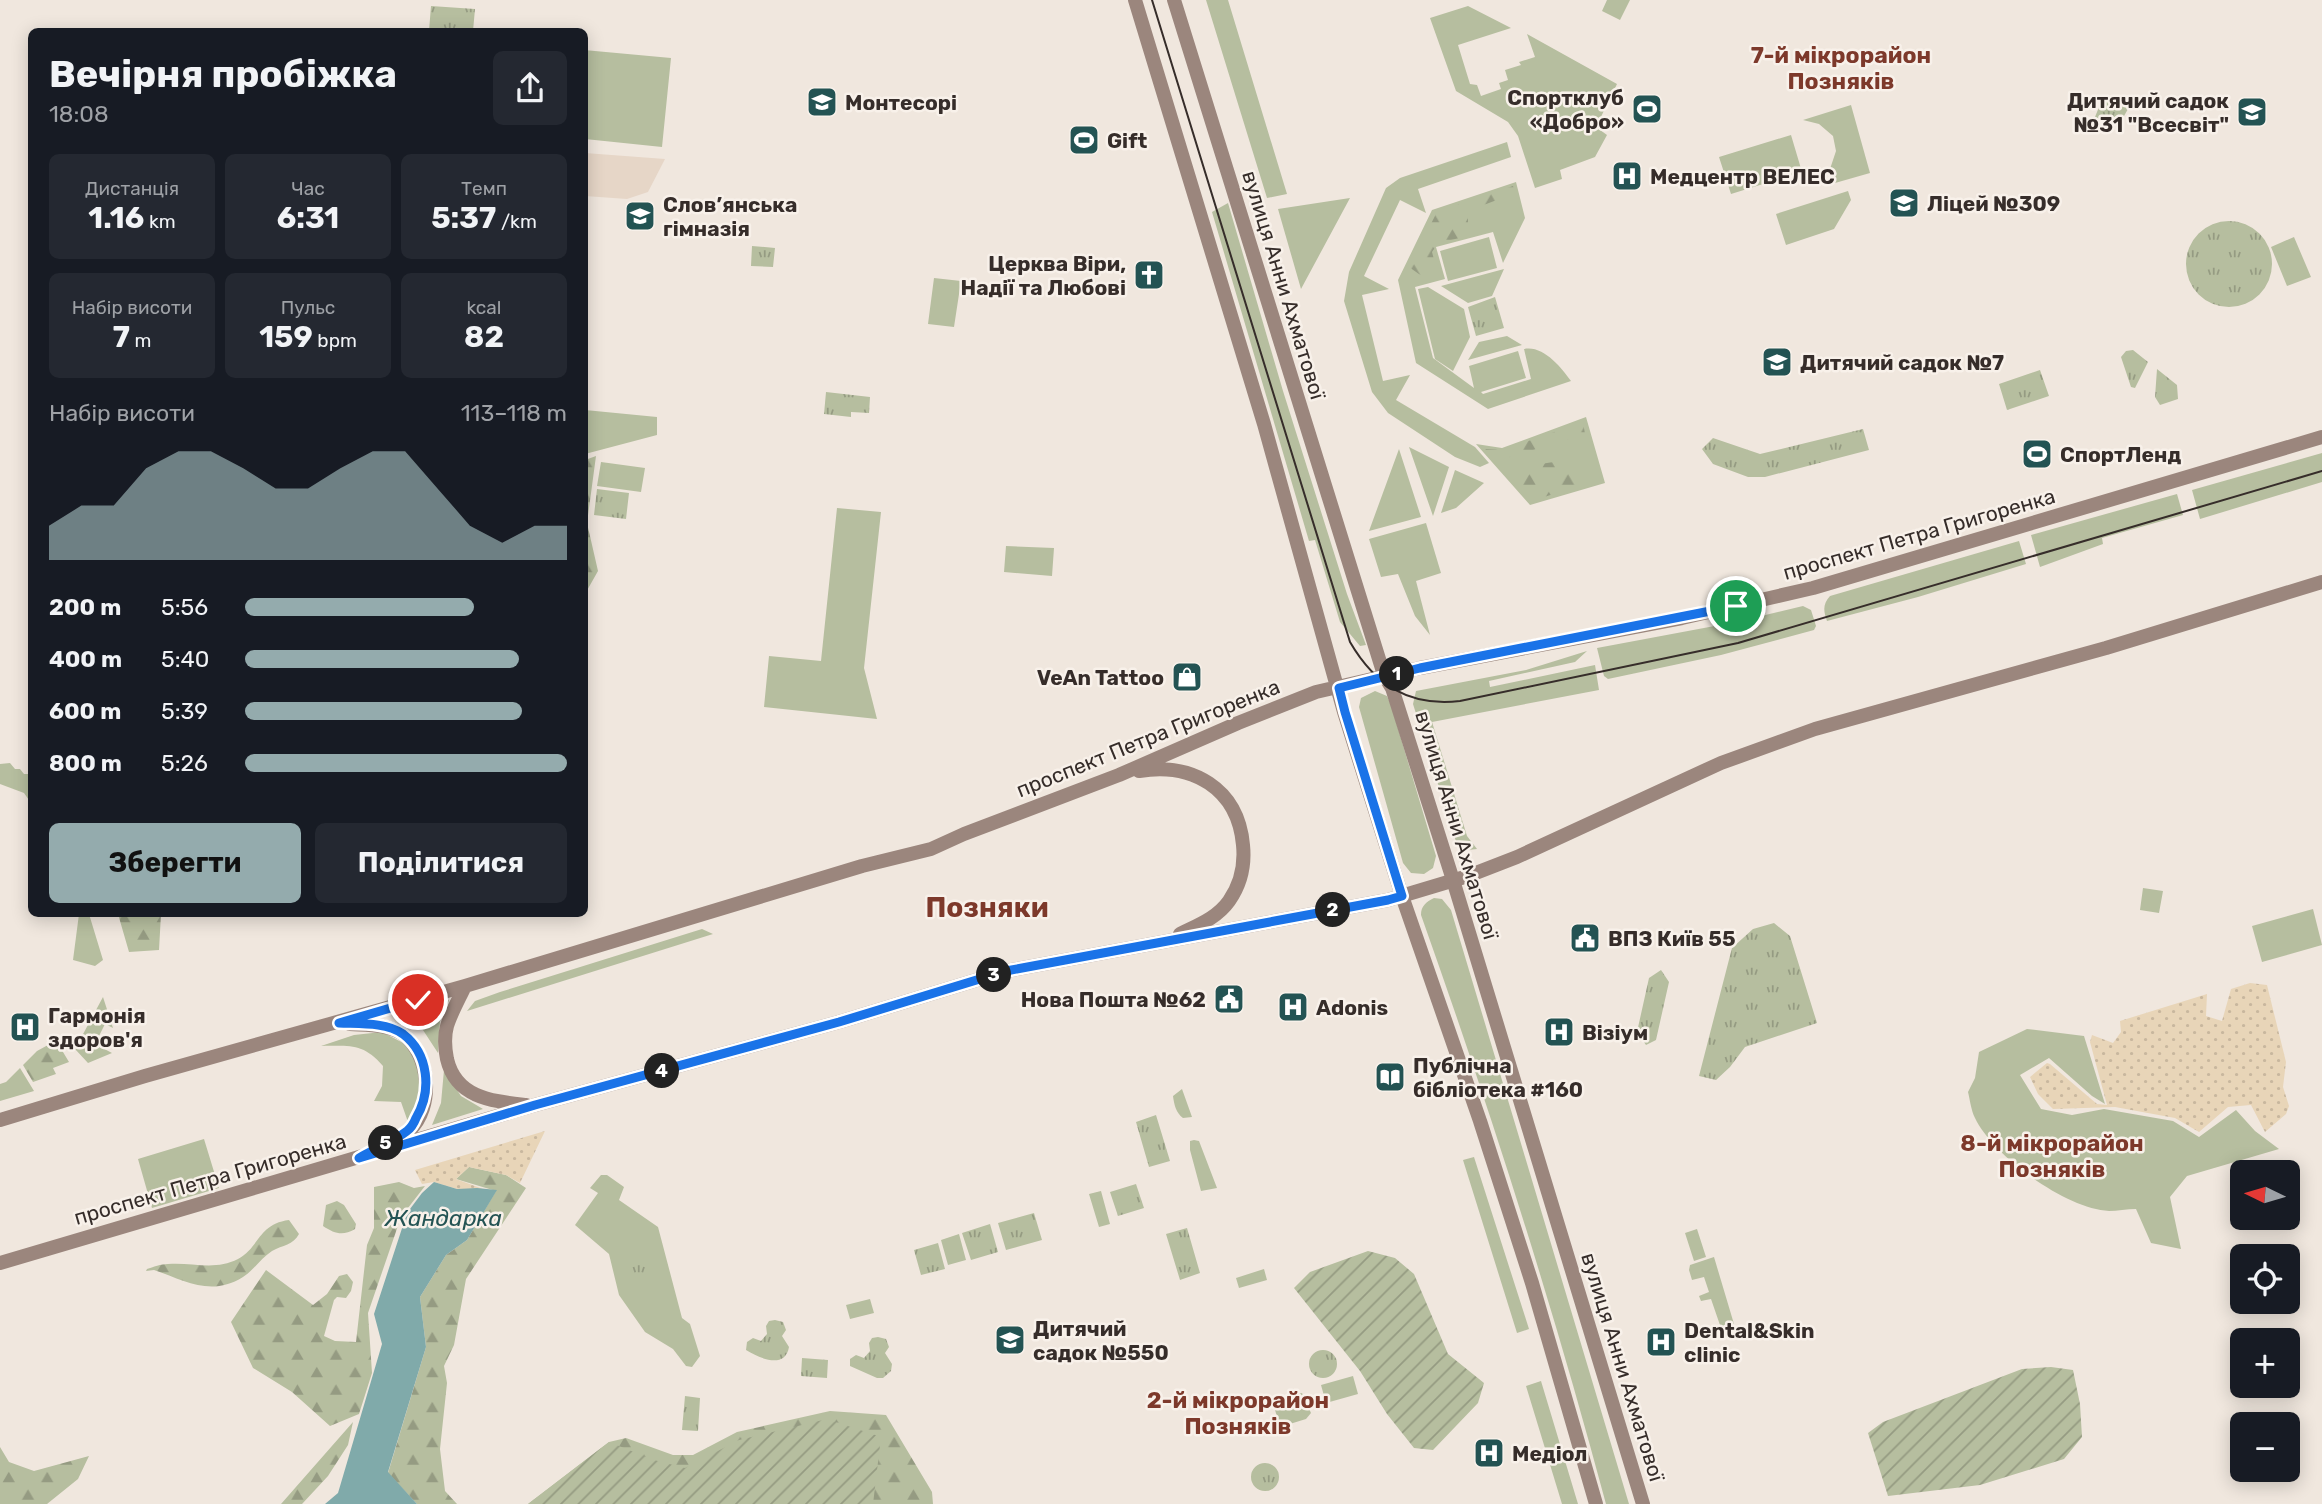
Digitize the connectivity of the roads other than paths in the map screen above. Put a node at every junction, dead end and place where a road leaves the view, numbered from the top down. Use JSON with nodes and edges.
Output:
{"nodes":[{"id":1,"x":1135,"y":0,"type":"edge"},
{"id":2,"x":1174,"y":0,"type":"edge"},
{"id":3,"x":2322,"y":437,"type":"edge"},
{"id":4,"x":2322,"y":582,"type":"edge"},
{"id":5,"x":1385,"y":677,"type":"junction"},
{"id":6,"x":1339,"y":688,"type":"junction"},
{"id":7,"x":1121,"y":774,"type":"junction"},
{"id":8,"x":1453,"y":880,"type":"junction"},
{"id":9,"x":1402,"y":896,"type":"junction"},
{"id":10,"x":1163,"y":943,"type":"junction"},
{"id":11,"x":465,"y":986,"type":"junction"},
{"id":12,"x":339,"y":1023,"type":"junction"},
{"id":13,"x":535,"y":1105,"type":"junction"},
{"id":14,"x":0,"y":1120,"type":"edge"},
{"id":15,"x":359,"y":1158,"type":"junction"},
{"id":16,"x":0,"y":1263,"type":"edge"},
{"id":17,"x":1596,"y":1504,"type":"edge"},
{"id":18,"x":1643,"y":1504,"type":"edge"}],
"edges":[{"from":1,"to":6,"type":"main road"},
{"from":2,"to":5,"type":"main road","name":"вулиця Анни Ахматової"},
{"from":3,"to":5,"type":"main road","name":"проспект Петра Григоренка"},
{"from":4,"to":8,"type":"main road","name":"проспект Петра Григоренка"},
{"from":5,"to":6,"type":"main road","name":"проспект Петра Григоренка"},
{"from":5,"to":8,"type":"main road","name":"вулиця Анни Ахматової"},
{"from":6,"to":7,"type":"main road","name":"проспект Петра Григоренка"},
{"from":6,"to":9,"type":"main road"},
{"from":7,"to":10,"type":"main road"},
{"from":7,"to":11,"type":"main road","name":"проспект Петра Григоренка"},
{"from":8,"to":9,"type":"main road","name":"проспект Петра Григоренка"},
{"from":8,"to":18,"type":"main road","name":"вулиця Анни Ахматової"},
{"from":9,"to":10,"type":"main road","name":"проспект Петра Григоренка"},
{"from":9,"to":17,"type":"main road"},
{"from":10,"to":13,"type":"main road","name":"проспект Петра Григоренка"},
{"from":11,"to":12,"type":"main road","name":"проспект Петра Григоренка"},
{"from":11,"to":13,"type":"main road"},
{"from":12,"to":14,"type":"main road","name":"проспект Петра Григоренка"},
{"from":12,"to":15,"type":"main road"},
{"from":13,"to":15,"type":"main road","name":"проспект Петра Григоренка"},
{"from":15,"to":16,"type":"main road","name":"проспект Петра Григоренка"}]}
